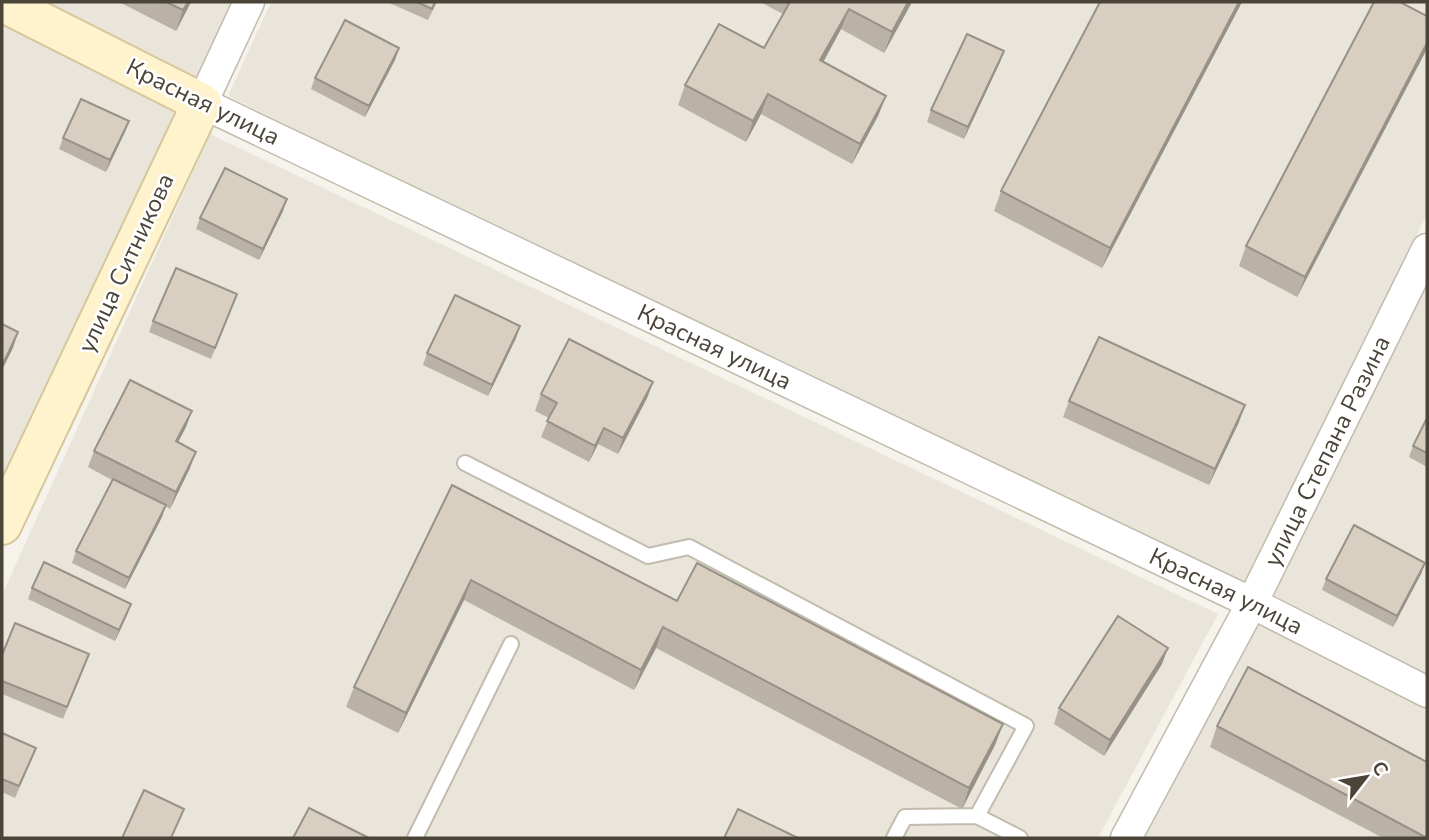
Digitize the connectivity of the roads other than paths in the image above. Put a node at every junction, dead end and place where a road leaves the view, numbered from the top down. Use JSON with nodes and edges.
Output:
{"nodes":[{"id":1,"x":2,"y":2,"type":"edge"},
{"id":2,"x":249,"y":2,"type":"edge"},
{"id":3,"x":202,"y":103,"type":"junction"},
{"id":4,"x":1427,"y":249,"type":"edge"},
{"id":5,"x":465,"y":464,"type":"dead end"},
{"id":6,"x":2,"y":525,"type":"edge"},
{"id":7,"x":1252,"y":603,"type":"junction"},
{"id":8,"x":511,"y":644,"type":"dead end"},
{"id":9,"x":1427,"y":692,"type":"edge"},
{"id":10,"x":977,"y":816,"type":"junction"},
{"id":11,"x":415,"y":838,"type":"edge"},
{"id":12,"x":894,"y":838,"type":"edge"},
{"id":13,"x":1020,"y":838,"type":"edge"},
{"id":14,"x":1126,"y":838,"type":"edge"}],
"edges":[{"from":1,"to":3,"type":"main road","name":"Красная улица"},
{"from":2,"to":3,"type":"street","name":"улица Ситникова"},
{"from":3,"to":6,"type":"main road","name":"улица Ситникова"},
{"from":3,"to":7,"type":"street","name":"Красная улица"},
{"from":4,"to":7,"type":"street","name":"улица Степана Разина"},
{"from":5,"to":10,"type":"lane"},
{"from":7,"to":9,"type":"street","name":"Красная улица"},
{"from":7,"to":14,"type":"street","name":"улица Степана Разина"},
{"from":8,"to":11,"type":"lane"},
{"from":10,"to":12,"type":"lane"},
{"from":10,"to":13,"type":"lane"}]}
